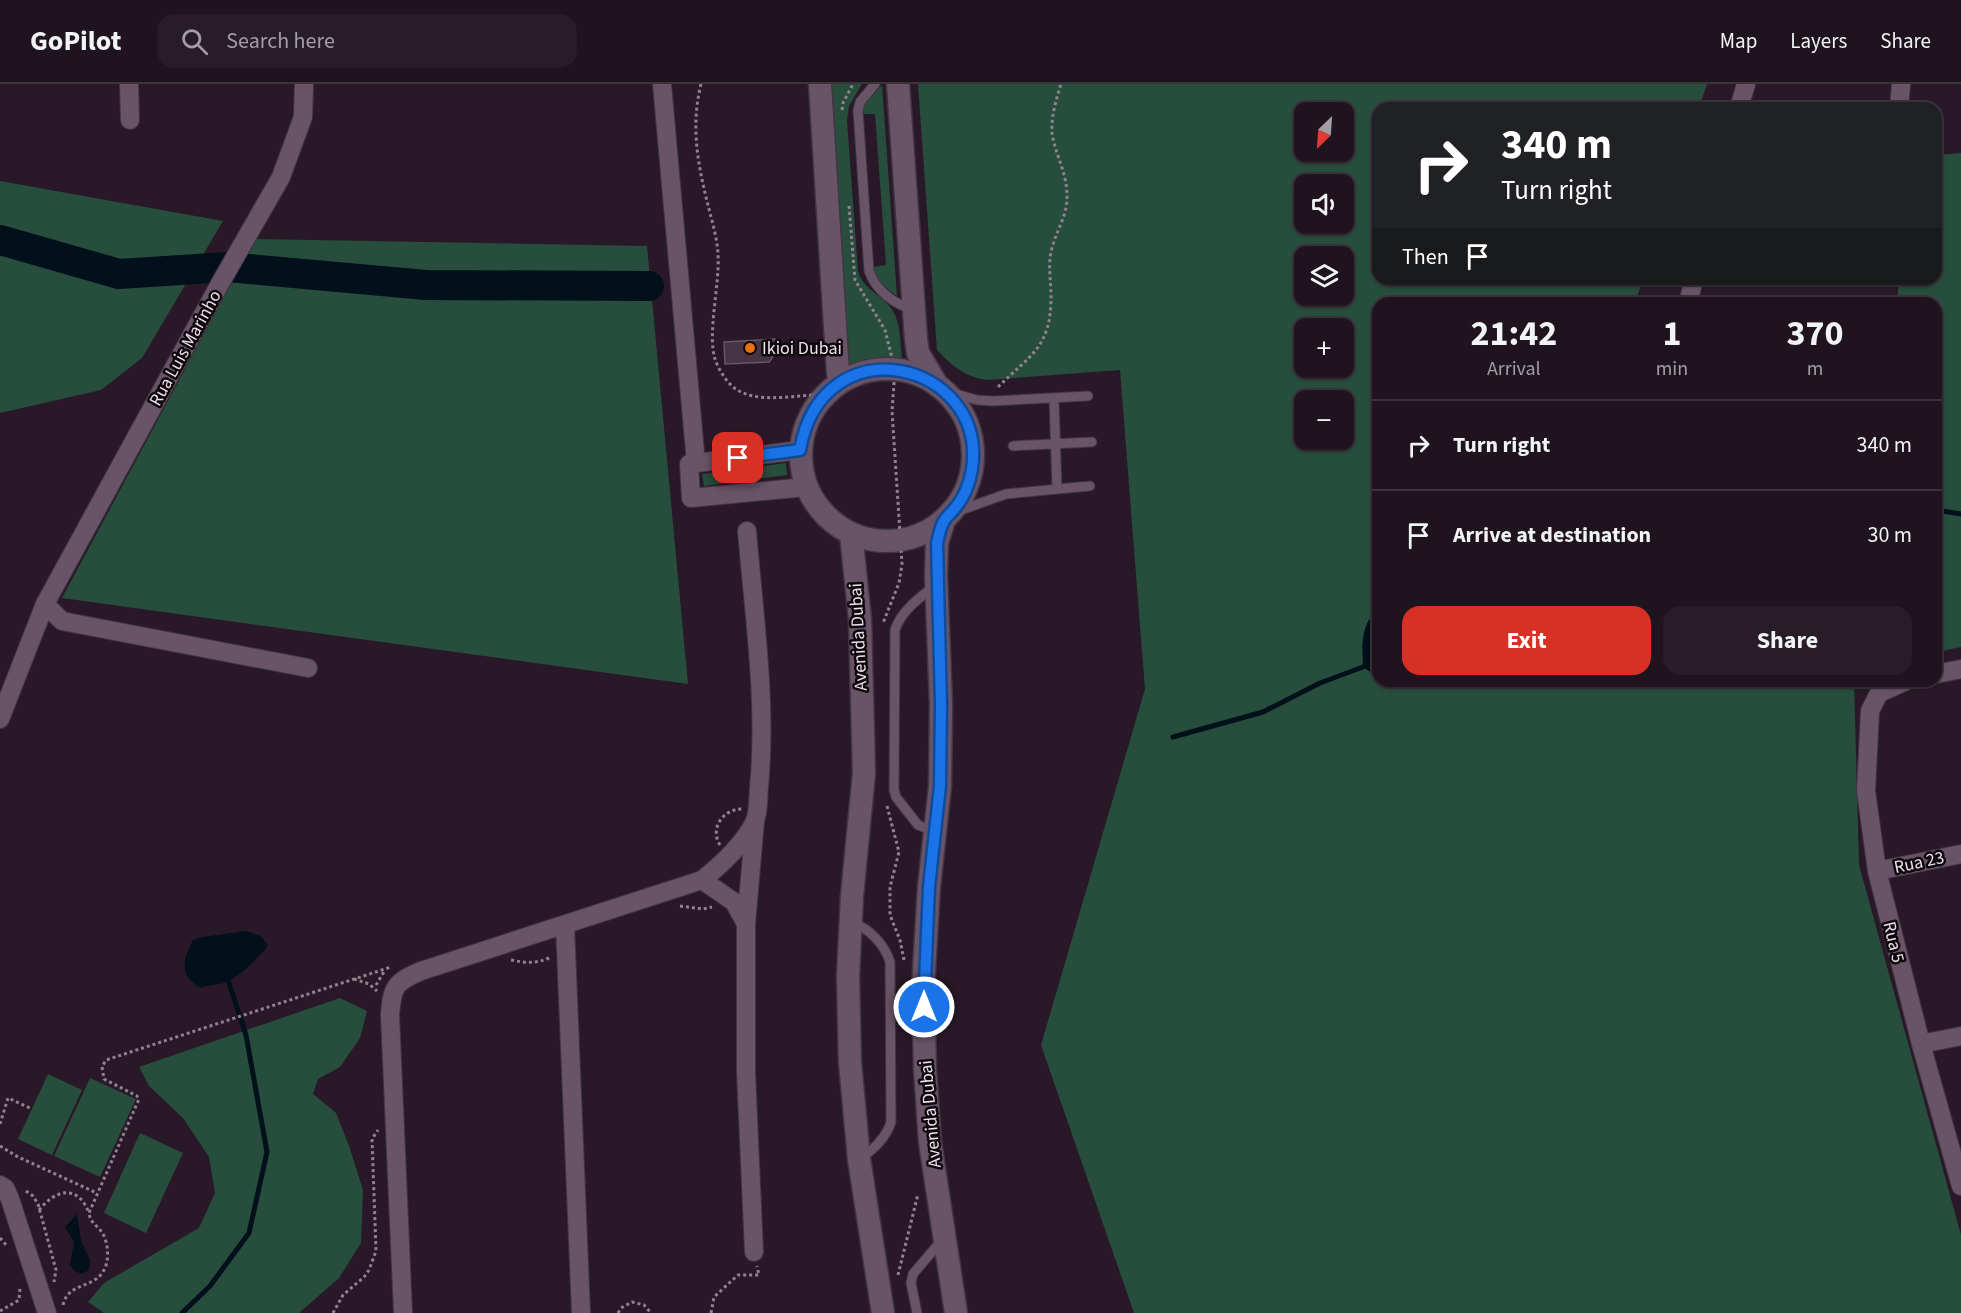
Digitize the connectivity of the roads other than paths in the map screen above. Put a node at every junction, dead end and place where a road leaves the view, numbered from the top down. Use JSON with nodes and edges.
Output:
{"nodes":[{"id":1,"x":129,"y":84,"type":"edge"},
{"id":2,"x":304,"y":84,"type":"edge"},
{"id":3,"x":662,"y":84,"type":"edge"},
{"id":4,"x":819,"y":84,"type":"edge"},
{"id":5,"x":875,"y":84,"type":"edge"},
{"id":6,"x":898,"y":84,"type":"edge"},
{"id":7,"x":1746,"y":84,"type":"edge"},
{"id":8,"x":1901,"y":84,"type":"edge"},
{"id":9,"x":1742,"y":102,"type":"edge"},
{"id":10,"x":1900,"y":102,"type":"edge"},
{"id":11,"x":130,"y":120,"type":"dead end"},
{"id":12,"x":914,"y":310,"type":"junction"},
{"id":13,"x":832,"y":388,"type":"junction"},
{"id":14,"x":939,"y":388,"type":"junction"},
{"id":15,"x":1088,"y":396,"type":"dead end"},
{"id":16,"x":1054,"y":398,"type":"junction"},
{"id":17,"x":1092,"y":442,"type":"dead end"},
{"id":18,"x":1055,"y":444,"type":"junction"},
{"id":19,"x":1013,"y":446,"type":"dead end"},
{"id":20,"x":800,"y":450,"type":"junction"},
{"id":21,"x":696,"y":463,"type":"junction"},
{"id":22,"x":1090,"y":486,"type":"dead end"},
{"id":23,"x":806,"y":487,"type":"junction"},
{"id":24,"x":1057,"y":489,"type":"junction"},
{"id":25,"x":947,"y":517,"type":"junction"},
{"id":26,"x":747,"y":531,"type":"dead end"},
{"id":27,"x":851,"y":534,"type":"junction"},
{"id":28,"x":937,"y":585,"type":"junction"},
{"id":29,"x":45,"y":604,"type":"junction"},
{"id":30,"x":308,"y":668,"type":"dead end"},
{"id":31,"x":1961,"y":669,"type":"edge"},
{"id":32,"x":1942,"y":673,"type":"edge"},
{"id":33,"x":1892,"y":687,"type":"edge"},
{"id":34,"x":0,"y":719,"type":"edge"},
{"id":35,"x":755,"y":816,"type":"junction"},
{"id":36,"x":935,"y":832,"type":"junction"},
{"id":37,"x":1961,"y":854,"type":"edge"},
{"id":38,"x":1876,"y":871,"type":"junction"},
{"id":39,"x":702,"y":880,"type":"junction"},
{"id":40,"x":850,"y":922,"type":"junction"},
{"id":41,"x":746,"y":924,"type":"junction"},
{"id":42,"x":565,"y":925,"type":"junction"},
{"id":43,"x":1961,"y":1036,"type":"edge"},
{"id":44,"x":1921,"y":1044,"type":"junction"},
{"id":45,"x":859,"y":1159,"type":"junction"},
{"id":46,"x":0,"y":1185,"type":"edge"},
{"id":47,"x":1961,"y":1186,"type":"edge"},
{"id":48,"x":944,"y":1239,"type":"junction"},
{"id":49,"x":754,"y":1252,"type":"road end"},
{"id":50,"x":50,"y":1312,"type":"edge"},
{"id":51,"x":403,"y":1313,"type":"edge"},
{"id":52,"x":582,"y":1313,"type":"edge"},
{"id":53,"x":883,"y":1313,"type":"edge"},
{"id":54,"x":917,"y":1313,"type":"edge"},
{"id":55,"x":956,"y":1313,"type":"edge"}],
"edges":[{"from":1,"to":11,"type":"street"},
{"from":2,"to":29,"type":"street","name":"Rua Luis Marinho"},
{"from":3,"to":21,"type":"street"},
{"from":4,"to":13,"type":"street"},
{"from":5,"to":12,"type":"lane"},
{"from":6,"to":12,"type":"street","name":"Avenida Dubai"},
{"from":7,"to":9,"type":"street"},
{"from":8,"to":10,"type":"street"},
{"from":12,"to":14,"type":"street","name":"Avenida Dubai"},
{"from":13,"to":14,"type":"street","name":"Avenida Dubai"},
{"from":13,"to":20,"type":"street","name":"Avenida Dubai"},
{"from":14,"to":16,"type":"lane"},
{"from":14,"to":25,"type":"street","name":"Avenida Dubai"},
{"from":15,"to":16,"type":"lane"},
{"from":16,"to":18,"type":"lane"},
{"from":17,"to":18,"type":"lane"},
{"from":18,"to":19,"type":"lane"},
{"from":18,"to":24,"type":"lane"},
{"from":20,"to":21,"type":"street"},
{"from":20,"to":23,"type":"street","name":"Avenida Dubai"},
{"from":21,"to":23,"type":"street"},
{"from":22,"to":24,"type":"lane"},
{"from":23,"to":27,"type":"street","name":"Avenida Dubai"},
{"from":24,"to":25,"type":"lane"},
{"from":25,"to":27,"type":"street","name":"Avenida Dubai"},
{"from":25,"to":28,"type":"street","name":"Avenida Dubai"},
{"from":26,"to":35,"type":"street"},
{"from":27,"to":40,"type":"street","name":"Avenida Dubai"},
{"from":28,"to":36,"type":"street","name":"Avenida Dubai"},
{"from":28,"to":36,"type":"lane"},
{"from":29,"to":30,"type":"street"},
{"from":29,"to":34,"type":"street","name":"Rua Luis Marinho"},
{"from":31,"to":32,"type":"street"},
{"from":33,"to":38,"type":"street","name":"Rua 5"},
{"from":35,"to":39,"type":"street"},
{"from":35,"to":41,"type":"street"},
{"from":36,"to":48,"type":"street","name":"Avenida Dubai"},
{"from":37,"to":38,"type":"street","name":"Rua 23"},
{"from":38,"to":44,"type":"street","name":"Rua 5"},
{"from":39,"to":41,"type":"street"},
{"from":39,"to":42,"type":"street"},
{"from":40,"to":45,"type":"street","name":"Avenida Dubai"},
{"from":40,"to":45,"type":"lane"},
{"from":41,"to":49,"type":"street"},
{"from":42,"to":51,"type":"street"},
{"from":42,"to":52,"type":"street"},
{"from":43,"to":44,"type":"street"},
{"from":44,"to":47,"type":"street","name":"Rua 5"},
{"from":45,"to":53,"type":"street","name":"Avenida Dubai"},
{"from":46,"to":50,"type":"street"},
{"from":48,"to":54,"type":"lane"},
{"from":48,"to":55,"type":"street","name":"Avenida Dubai"}]}
